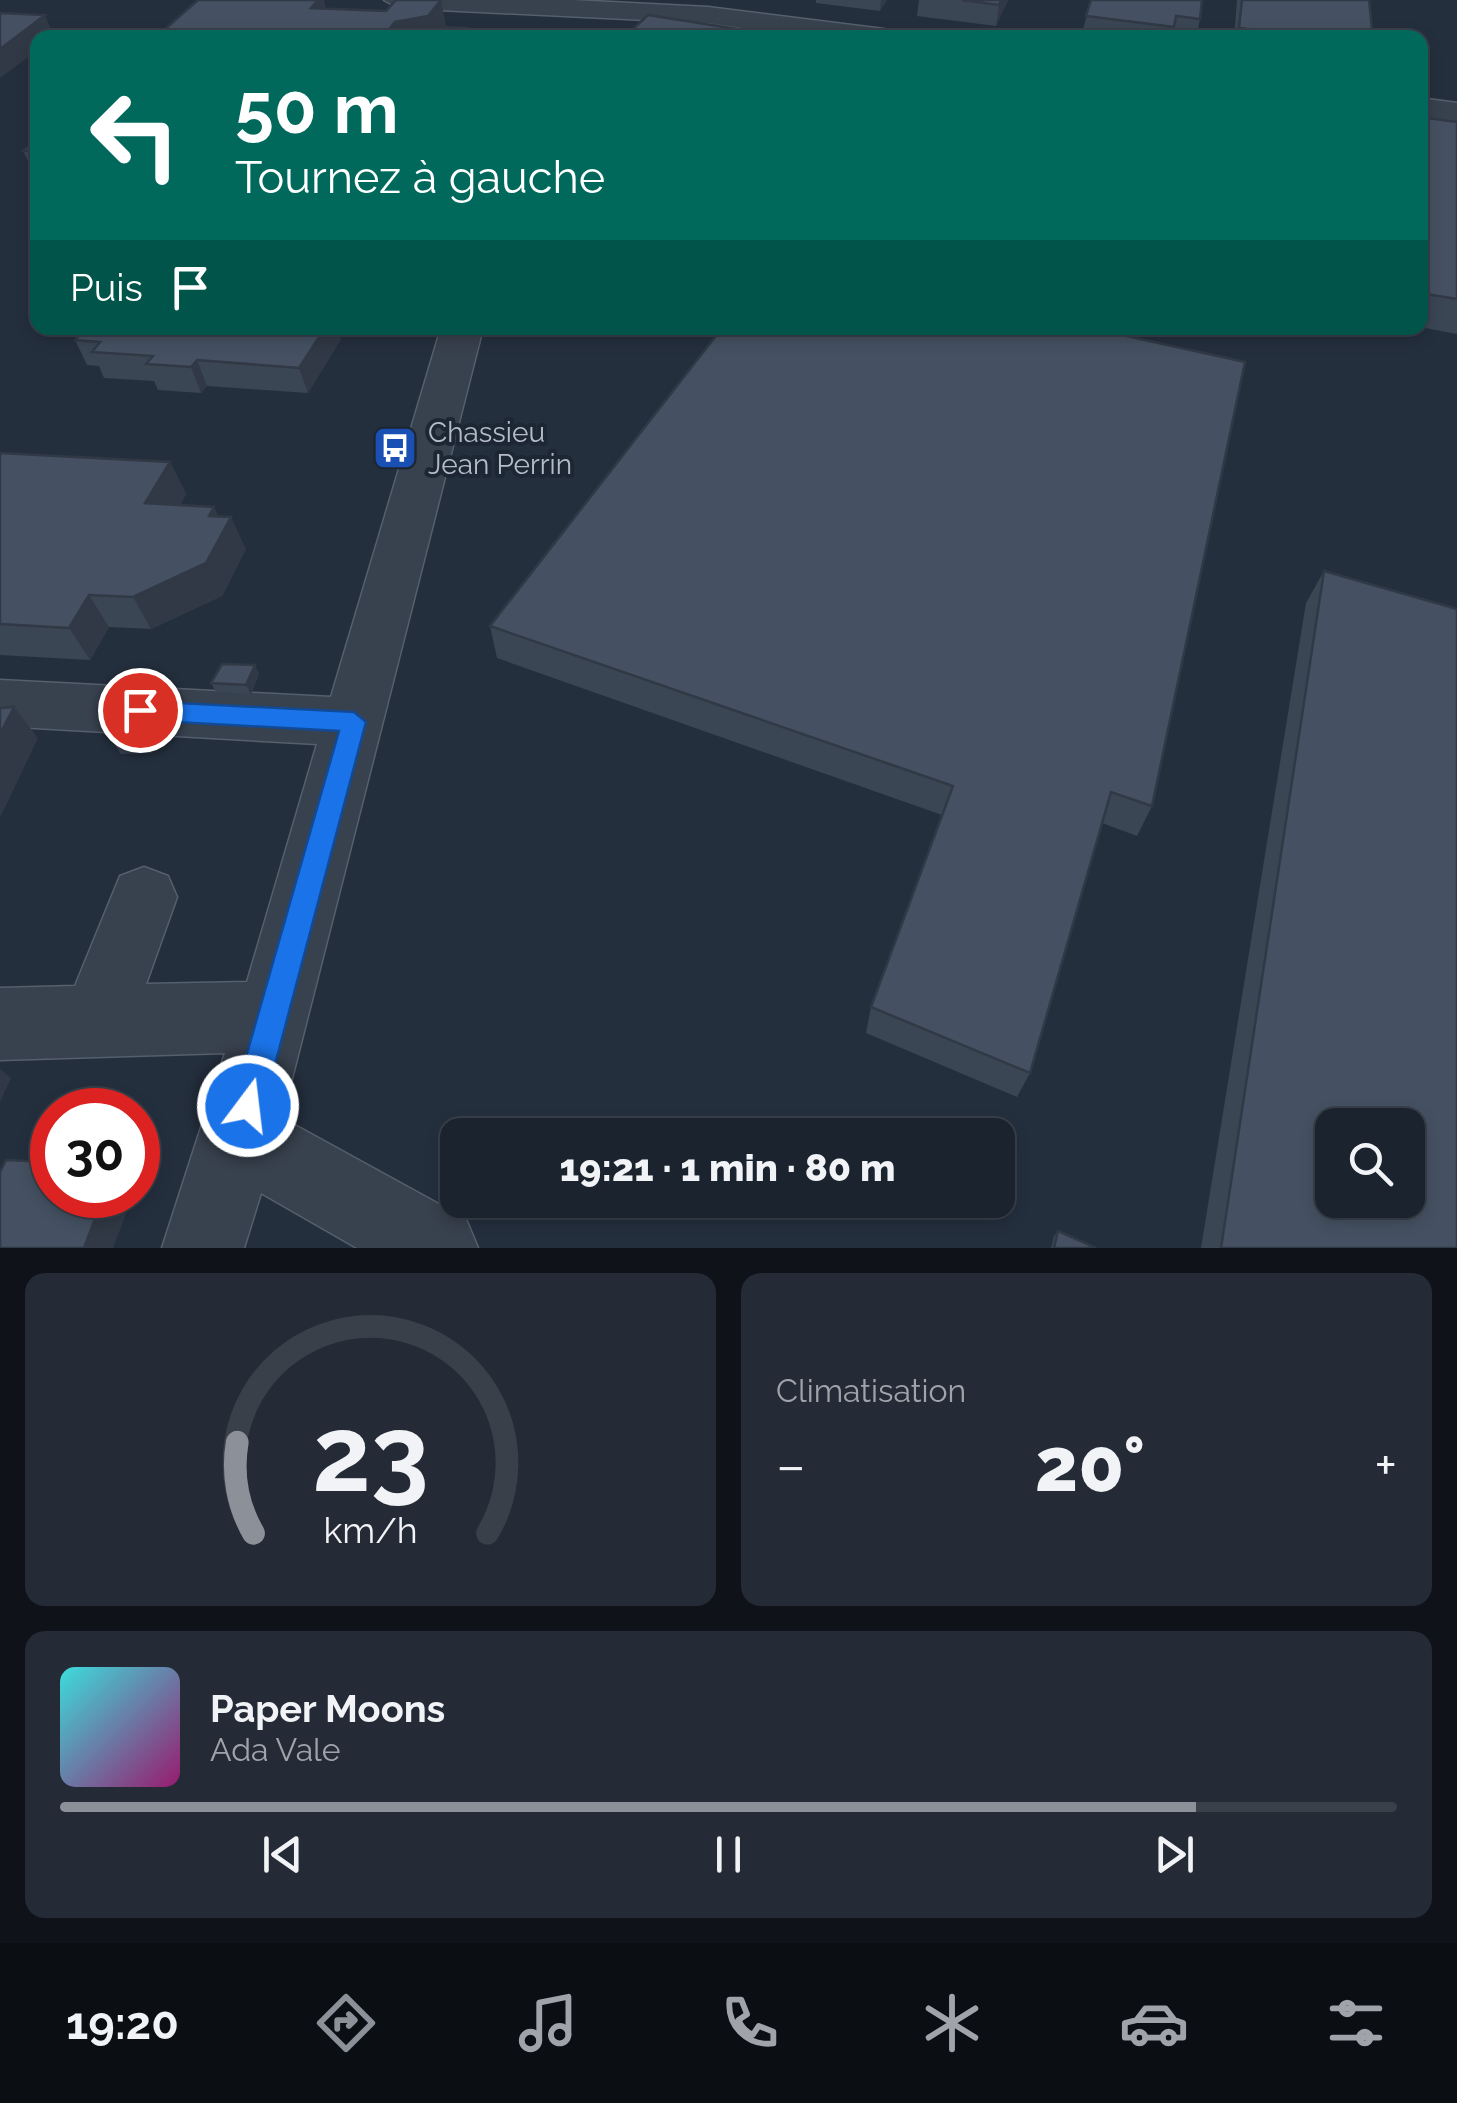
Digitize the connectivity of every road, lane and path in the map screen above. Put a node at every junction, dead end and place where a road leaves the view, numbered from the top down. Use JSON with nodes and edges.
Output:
{"nodes":[{"id":1,"x":398,"y":0,"type":"edge"},
{"id":2,"x":548,"y":7,"type":"junction"},
{"id":3,"x":542,"y":30,"type":"edge"},
{"id":4,"x":823,"y":30,"type":"edge"},
{"id":5,"x":1428,"y":109,"type":"edge"},
{"id":6,"x":1457,"y":113,"type":"edge"},
{"id":7,"x":460,"y":335,"type":"edge"},
{"id":8,"x":0,"y":703,"type":"edge"},
{"id":9,"x":354,"y":722,"type":"junction"},
{"id":10,"x":144,"y":896,"type":"dead end"},
{"id":11,"x":273,"y":1016,"type":"junction"},
{"id":12,"x":97,"y":1021,"type":"junction"},
{"id":13,"x":0,"y":1024,"type":"edge"},
{"id":14,"x":239,"y":1137,"type":"junction"},
{"id":15,"x":203,"y":1248,"type":"edge"},
{"id":16,"x":437,"y":1248,"type":"edge"}],
"edges":[{"from":1,"to":2,"type":"street"},
{"from":2,"to":3,"type":"street"},
{"from":2,"to":4,"type":"street"},
{"from":5,"to":6,"type":"street"},
{"from":7,"to":9,"type":"street"},
{"from":8,"to":9,"type":"street"},
{"from":9,"to":11,"type":"street"},
{"from":10,"to":12,"type":"street"},
{"from":11,"to":12,"type":"street"},
{"from":11,"to":14,"type":"street"},
{"from":12,"to":13,"type":"street"},
{"from":14,"to":15,"type":"street"},
{"from":14,"to":16,"type":"street"}]}
